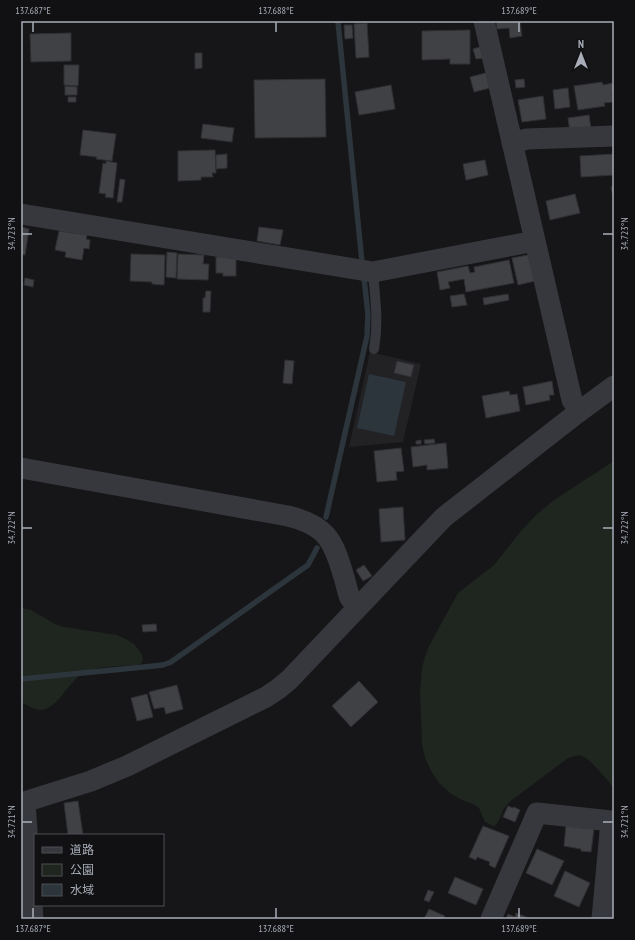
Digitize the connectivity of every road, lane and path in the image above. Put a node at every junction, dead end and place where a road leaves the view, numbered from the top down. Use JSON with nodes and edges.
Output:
{"nodes":[{"id":1,"x":484,"y":21,"type":"edge"},
{"id":2,"x":614,"y":136,"type":"edge"},
{"id":3,"x":512,"y":143,"type":"junction"},
{"id":4,"x":21,"y":214,"type":"edge"},
{"id":5,"x":535,"y":241,"type":"junction"},
{"id":6,"x":373,"y":272,"type":"junction"},
{"id":7,"x":374,"y":349,"type":"dead end"},
{"id":8,"x":614,"y":386,"type":"edge"},
{"id":9,"x":580,"y":411,"type":"junction"},
{"id":10,"x":21,"y":468,"type":"edge"},
{"id":11,"x":358,"y":607,"type":"junction"},
{"id":12,"x":23,"y":802,"type":"edge"},
{"id":13,"x":33,"y":919,"type":"edge"},
{"id":14,"x":491,"y":919,"type":"edge"},
{"id":15,"x":602,"y":919,"type":"edge"}],
"edges":[{"from":1,"to":3,"type":"street"},
{"from":2,"to":3,"type":"street"},
{"from":3,"to":5,"type":"street"},
{"from":4,"to":6,"type":"street"},
{"from":5,"to":6,"type":"street"},
{"from":5,"to":9,"type":"street"},
{"from":6,"to":7,"type":"lane"},
{"from":8,"to":9,"type":"street"},
{"from":9,"to":11,"type":"street"},
{"from":10,"to":11,"type":"street"},
{"from":11,"to":12,"type":"street"},
{"from":12,"to":13,"type":"street"},
{"from":14,"to":15,"type":"street"}]}
